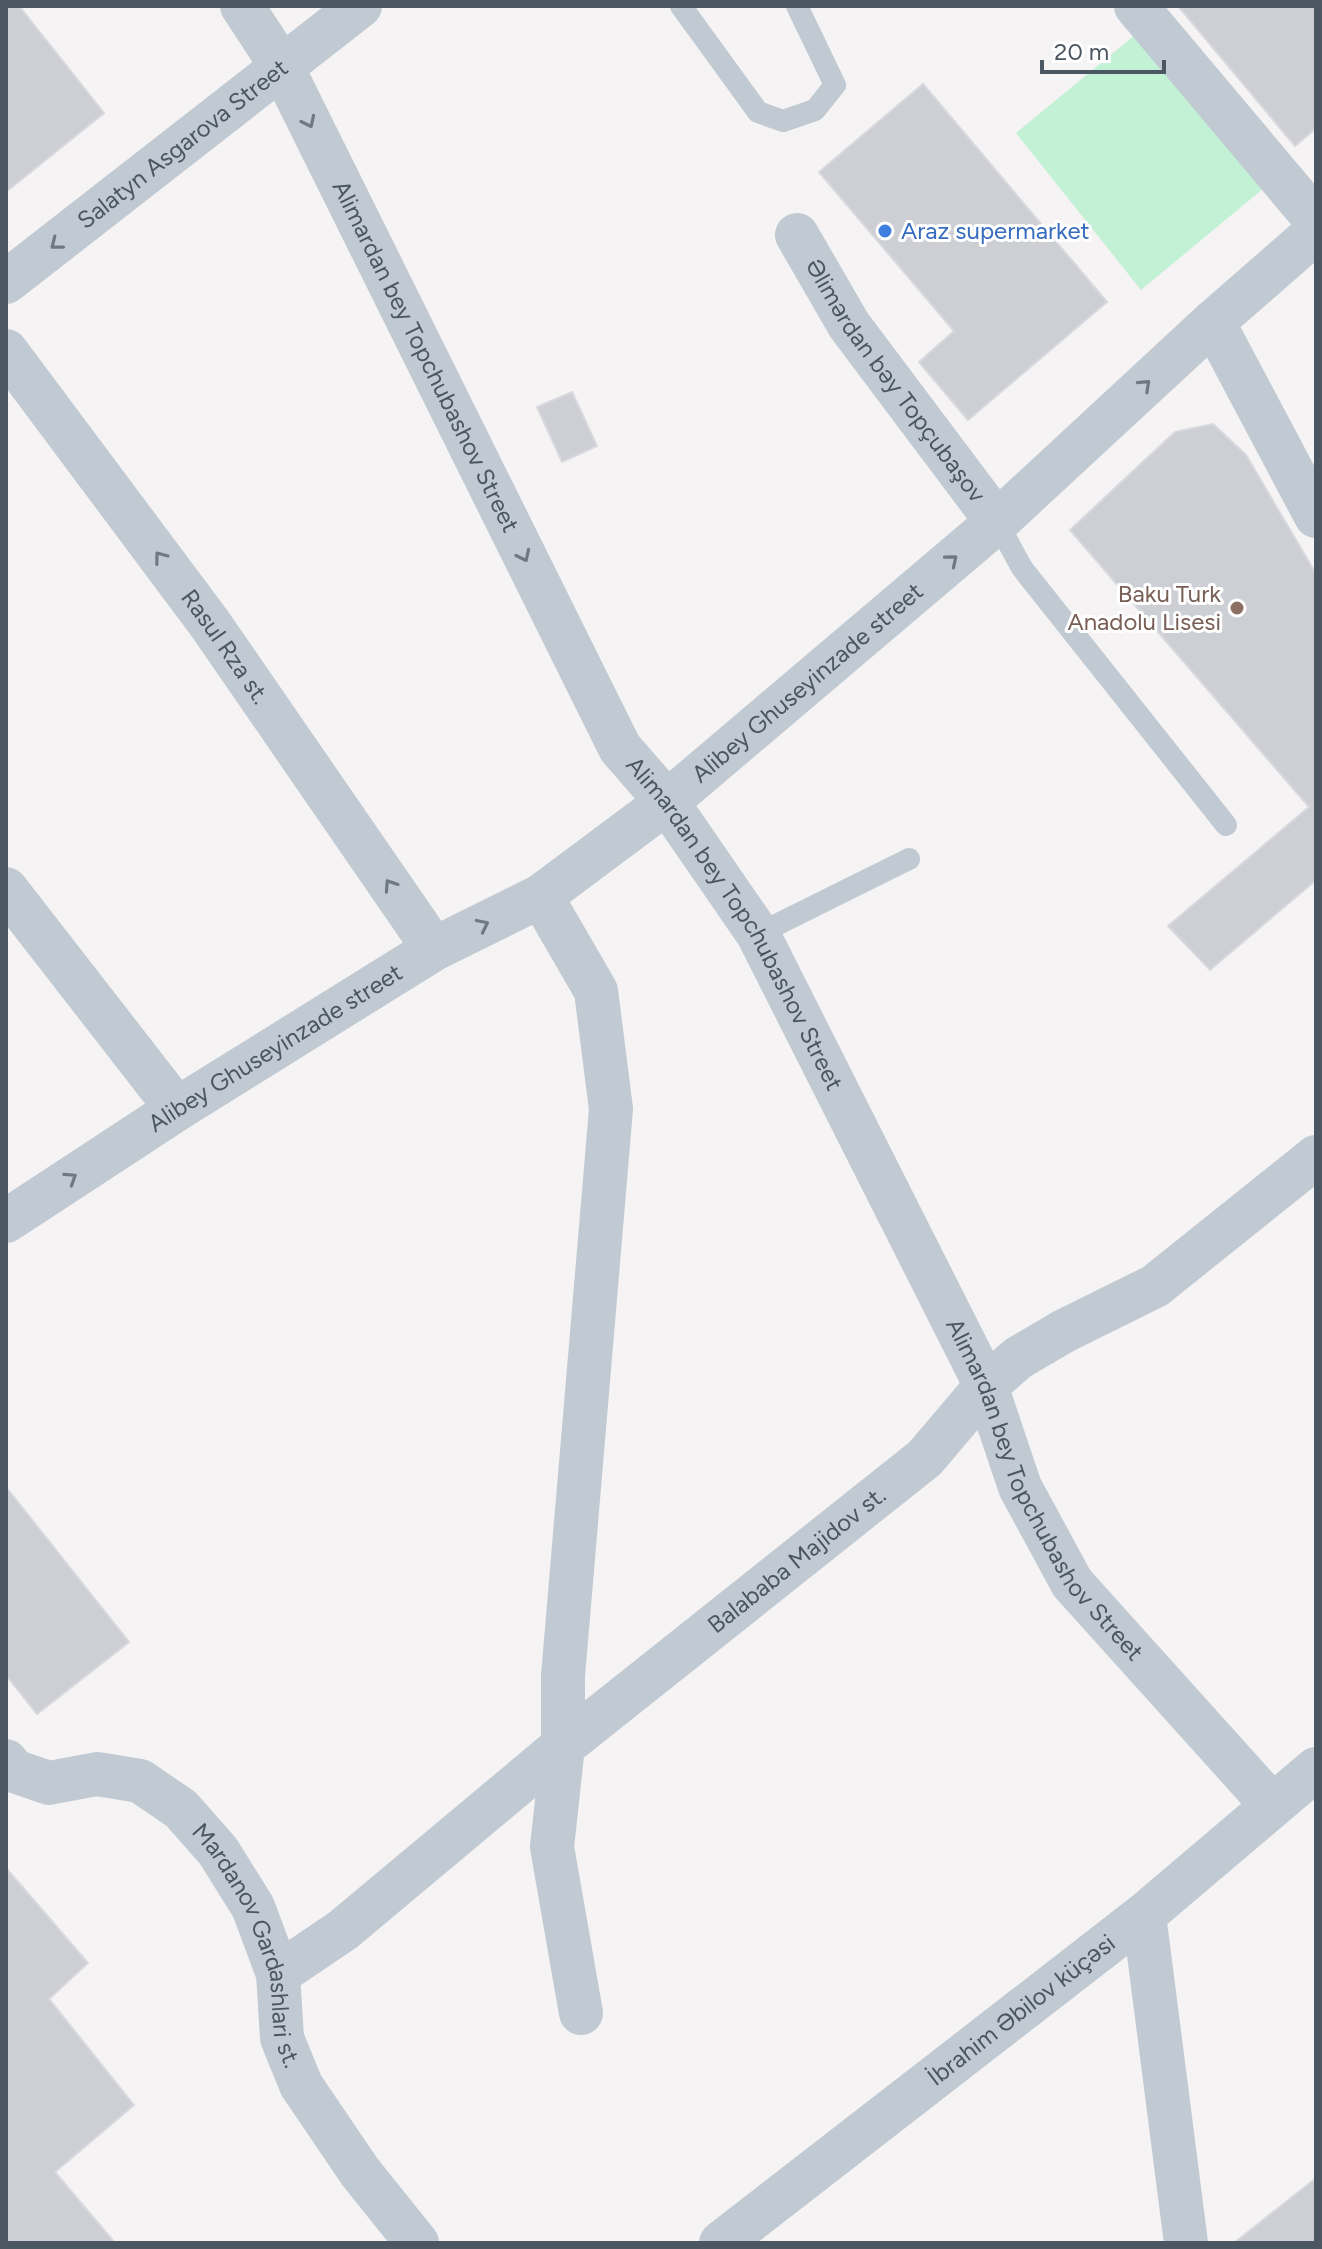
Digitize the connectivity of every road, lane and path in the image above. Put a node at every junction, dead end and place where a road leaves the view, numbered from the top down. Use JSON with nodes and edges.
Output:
{"nodes":[{"id":1,"x":242,"y":6,"type":"edge"},
{"id":2,"x":360,"y":6,"type":"edge"},
{"id":3,"x":681,"y":6,"type":"edge"},
{"id":4,"x":797,"y":6,"type":"edge"},
{"id":5,"x":1136,"y":6,"type":"edge"},
{"id":6,"x":282,"y":67,"type":"junction"},
{"id":7,"x":1316,"y":220,"type":"edge"},
{"id":8,"x":1316,"y":232,"type":"edge"},
{"id":9,"x":797,"y":235,"type":"dead end"},
{"id":10,"x":6,"y":282,"type":"edge"},
{"id":11,"x":1213,"y":322,"type":"junction"},
{"id":12,"x":6,"y":351,"type":"edge"},
{"id":13,"x":1316,"y":516,"type":"edge"},
{"id":14,"x":997,"y":522,"type":"junction"},
{"id":15,"x":667,"y":802,"type":"junction"},
{"id":16,"x":1226,"y":825,"type":"dead end"},
{"id":17,"x":909,"y":859,"type":"dead end"},
{"id":18,"x":6,"y":889,"type":"edge"},
{"id":19,"x":541,"y":896,"type":"junction"},
{"id":20,"x":758,"y":934,"type":"junction"},
{"id":21,"x":434,"y":949,"type":"junction"},
{"id":22,"x":177,"y":1109,"type":"junction"},
{"id":23,"x":1316,"y":1157,"type":"edge"},
{"id":24,"x":6,"y":1221,"type":"edge"},
{"id":25,"x":986,"y":1386,"type":"junction"},
{"id":26,"x":563,"y":1746,"type":"junction"},
{"id":27,"x":6,"y":1761,"type":"edge"},
{"id":28,"x":1316,"y":1769,"type":"edge"},
{"id":29,"x":1272,"y":1805,"type":"junction"},
{"id":30,"x":1144,"y":1915,"type":"junction"},
{"id":31,"x":278,"y":1974,"type":"junction"},
{"id":32,"x":581,"y":2013,"type":"dead end"},
{"id":33,"x":417,"y":2243,"type":"edge"},
{"id":34,"x":721,"y":2243,"type":"edge"},
{"id":35,"x":1186,"y":2243,"type":"edge"}],
"edges":[{"from":1,"to":6,"type":"street","name":"Alimardan bey Topchubashov Street"},
{"from":2,"to":6,"type":"street","name":"Salatyn Asgarova Street"},
{"from":3,"to":4,"type":"lane"},
{"from":5,"to":7,"type":"street"},
{"from":6,"to":10,"type":"street","name":"Salatyn Asgarova Street","one_way":true},
{"from":6,"to":15,"type":"street","name":"Alimardan bey Topchubashov Street","one_way":true},
{"from":8,"to":11,"type":"street","name":"Alibey Ghuseyinzade street"},
{"from":9,"to":14,"type":"street","name":"Əlimərdan bəy Topçubaşov"},
{"from":11,"to":13,"type":"street"},
{"from":14,"to":11,"type":"street","name":"Alibey Ghuseyinzade street","one_way":true},
{"from":21,"to":12,"type":"street","name":"Rasul Rza st.","one_way":true},
{"from":15,"to":14,"type":"street","name":"Alibey Ghuseyinzade street","one_way":true},
{"from":14,"to":16,"type":"lane"},
{"from":15,"to":19,"type":"street","name":"Alibey Ghuseyinzade street"},
{"from":15,"to":20,"type":"street","name":"Alimardan bey Topchubashov Street"},
{"from":17,"to":20,"type":"lane"},
{"from":18,"to":22,"type":"street"},
{"from":21,"to":19,"type":"street","name":"Alibey Ghuseyinzade street","one_way":true},
{"from":19,"to":26,"type":"street"},
{"from":20,"to":25,"type":"street","name":"Alimardan bey Topchubashov Street"},
{"from":21,"to":22,"type":"street","name":"Alibey Ghuseyinzade street"},
{"from":24,"to":22,"type":"street","name":"Alibey Ghuseyinzade street","one_way":true},
{"from":23,"to":25,"type":"street","name":"Balababa Majidov st."},
{"from":25,"to":26,"type":"street","name":"Balababa Majidov st."},
{"from":25,"to":29,"type":"street","name":"Alimardan bey Topchubashov Street"},
{"from":26,"to":31,"type":"street","name":"Balababa Majidov st."},
{"from":26,"to":32,"type":"street"},
{"from":27,"to":31,"type":"street","name":"Mardanov Gardashlari st."},
{"from":28,"to":29,"type":"street","name":"İbrahim Əbilov küçəsi"},
{"from":29,"to":30,"type":"street","name":"İbrahim Əbilov küçəsi"},
{"from":30,"to":34,"type":"street","name":"İbrahim Əbilov küçəsi"},
{"from":30,"to":35,"type":"street"},
{"from":31,"to":33,"type":"street","name":"Mardanov Gardashlari st."}]}
